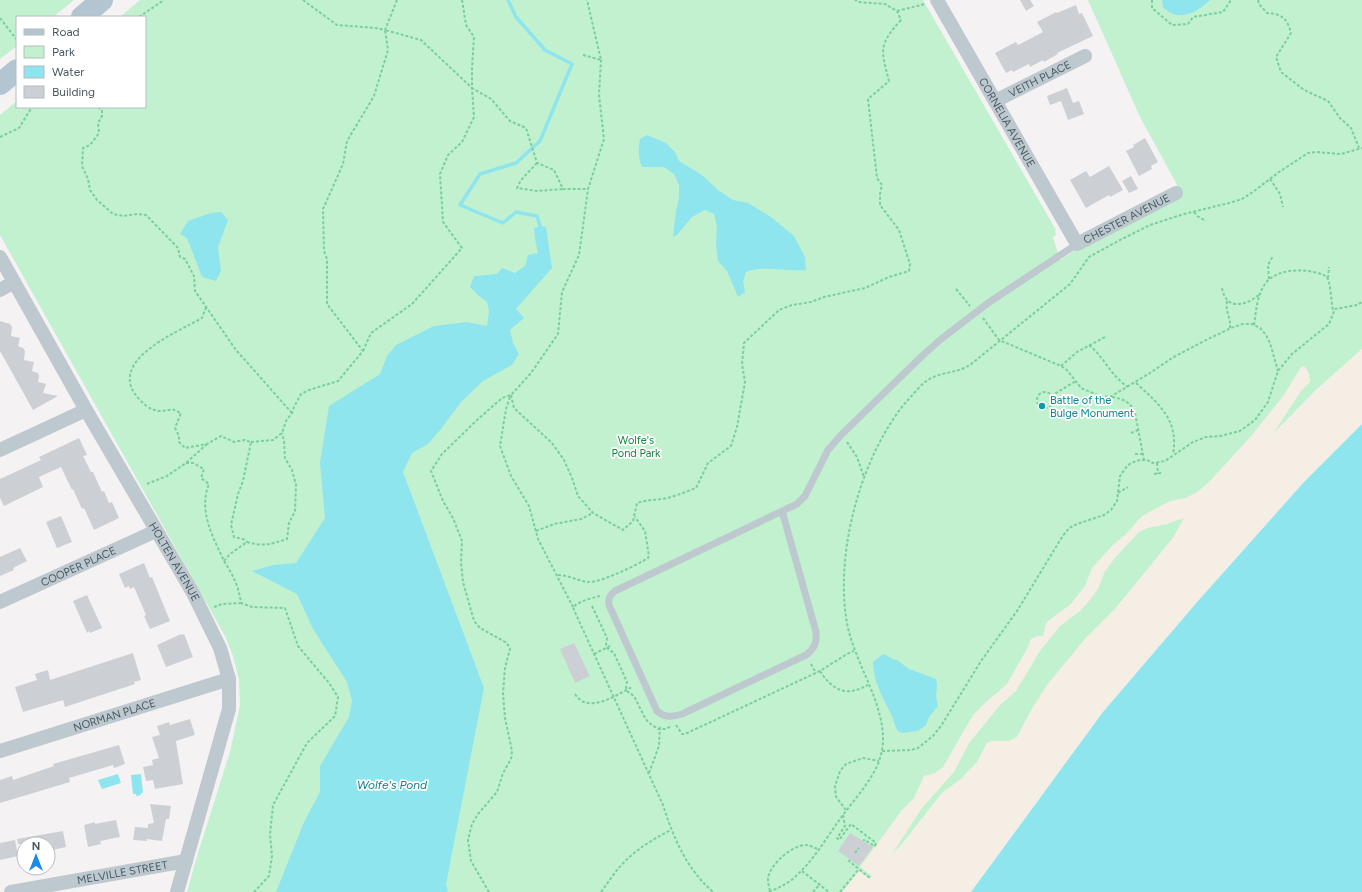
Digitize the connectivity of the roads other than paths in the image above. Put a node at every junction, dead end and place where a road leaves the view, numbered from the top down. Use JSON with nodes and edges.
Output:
{"nodes":[{"id":1,"x":102,"y":0,"type":"edge"},
{"id":2,"x":932,"y":2,"type":"edge"},
{"id":3,"x":83,"y":16,"type":"edge"},
{"id":4,"x":1085,"y":56,"type":"dead end"},
{"id":5,"x":16,"y":71,"type":"edge"},
{"id":6,"x":0,"y":84,"type":"edge"},
{"id":7,"x":995,"y":101,"type":"junction"},
{"id":8,"x":1176,"y":193,"type":"dead end"},
{"id":9,"x":1077,"y":244,"type":"junction"},
{"id":10,"x":0,"y":257,"type":"edge"},
{"id":11,"x":14,"y":282,"type":"junction"},
{"id":12,"x":0,"y":290,"type":"edge"},
{"id":13,"x":86,"y":410,"type":"junction"},
{"id":14,"x":0,"y":450,"type":"edge"},
{"id":15,"x":782,"y":511,"type":"junction"},
{"id":16,"x":156,"y":532,"type":"junction"},
{"id":17,"x":0,"y":602,"type":"edge"},
{"id":18,"x":229,"y":679,"type":"junction"},
{"id":19,"x":0,"y":751,"type":"edge"},
{"id":20,"x":186,"y":861,"type":"junction"},
{"id":21,"x":11,"y":892,"type":"edge"},
{"id":22,"x":178,"y":892,"type":"edge"}],
"edges":[{"from":1,"to":3,"type":"main road"},
{"from":2,"to":7,"type":"street","name":"CORNELIA AVENUE"},
{"from":4,"to":7,"type":"street","name":"VEITH PLACE"},
{"from":5,"to":6,"type":"main road"},
{"from":7,"to":9,"type":"street","name":"CORNELIA AVENUE"},
{"from":8,"to":9,"type":"street","name":"CHESTER AVENUE"},
{"from":9,"to":15,"type":"lane"},
{"from":10,"to":11,"type":"street","name":"HOLTEN AVENUE"},
{"from":11,"to":12,"type":"street"},
{"from":11,"to":13,"type":"street","name":"HOLTEN AVENUE"},
{"from":13,"to":14,"type":"street"},
{"from":13,"to":16,"type":"street","name":"HOLTEN AVENUE"},
{"from":15,"to":15,"type":"lane"},
{"from":16,"to":17,"type":"street","name":"COOPER PLACE"},
{"from":16,"to":18,"type":"street","name":"HOLTEN AVENUE"},
{"from":18,"to":19,"type":"street","name":"NORMAN PLACE"},
{"from":18,"to":20,"type":"street","name":"HOLTEN AVENUE"},
{"from":20,"to":21,"type":"street","name":"MELVILLE STREET"},
{"from":20,"to":22,"type":"street","name":"HOLTEN AVENUE"}]}
